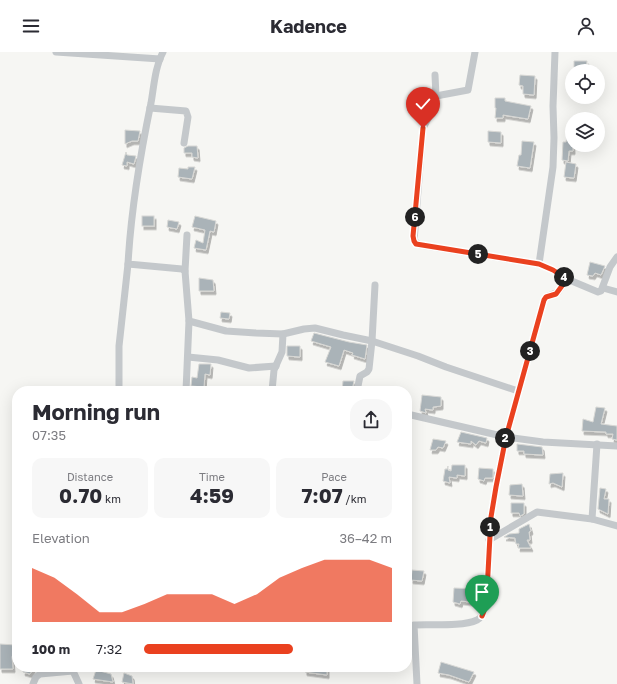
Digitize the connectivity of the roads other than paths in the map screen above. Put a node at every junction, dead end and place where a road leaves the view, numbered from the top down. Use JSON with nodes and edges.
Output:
{"nodes":[{"id":1,"x":56,"y":52,"type":"edge"},
{"id":2,"x":163,"y":52,"type":"edge"},
{"id":3,"x":475,"y":52,"type":"edge"},
{"id":4,"x":555,"y":52,"type":"edge"},
{"id":5,"x":160,"y":59,"type":"junction"},
{"id":6,"x":435,"y":75,"type":"dead end"},
{"id":7,"x":436,"y":96,"type":"junction"},
{"id":8,"x":150,"y":108,"type":"junction"},
{"id":9,"x":184,"y":143,"type":"dead end"},
{"id":10,"x":187,"y":234,"type":"dead end"},
{"id":11,"x":617,"y":257,"type":"edge"},
{"id":12,"x":128,"y":264,"type":"junction"},
{"id":13,"x":539,"y":264,"type":"junction"},
{"id":14,"x":185,"y":271,"type":"junction"},
{"id":15,"x":567,"y":279,"type":"junction"},
{"id":16,"x":375,"y":285,"type":"dead end"},
{"id":17,"x":603,"y":288,"type":"junction"},
{"id":18,"x":617,"y":292,"type":"edge"},
{"id":19,"x":189,"y":321,"type":"junction"},
{"id":20,"x":282,"y":334,"type":"junction"},
{"id":21,"x":372,"y":341,"type":"junction"},
{"id":22,"x":188,"y":357,"type":"junction"},
{"id":23,"x":276,"y":366,"type":"junction"},
{"id":24,"x":119,"y":386,"type":"edge"},
{"id":25,"x":186,"y":386,"type":"edge"},
{"id":26,"x":272,"y":386,"type":"edge"},
{"id":27,"x":358,"y":386,"type":"edge"},
{"id":28,"x":518,"y":390,"type":"junction"},
{"id":29,"x":412,"y":415,"type":"edge"},
{"id":30,"x":506,"y":437,"type":"junction"},
{"id":31,"x":597,"y":444,"type":"junction"},
{"id":32,"x":617,"y":446,"type":"edge"},
{"id":33,"x":592,"y":520,"type":"junction"},
{"id":34,"x":617,"y":526,"type":"edge"},
{"id":35,"x":489,"y":540,"type":"junction"},
{"id":36,"x":412,"y":625,"type":"edge"},
{"id":37,"x":412,"y":642,"type":"edge"},
{"id":38,"x":52,"y":672,"type":"edge"},
{"id":39,"x":75,"y":672,"type":"edge"},
{"id":40,"x":33,"y":684,"type":"edge"},
{"id":41,"x":79,"y":684,"type":"edge"},
{"id":42,"x":417,"y":684,"type":"edge"}],
"edges":[{"from":1,"to":5,"type":"street"},
{"from":2,"to":5,"type":"street"},
{"from":3,"to":7,"type":"street"},
{"from":4,"to":13,"type":"street"},
{"from":5,"to":8,"type":"street"},
{"from":6,"to":7,"type":"street"},
{"from":7,"to":13,"type":"street"},
{"from":8,"to":9,"type":"street"},
{"from":8,"to":12,"type":"street"},
{"from":10,"to":14,"type":"street"},
{"from":11,"to":17,"type":"street"},
{"from":12,"to":14,"type":"street"},
{"from":12,"to":24,"type":"street"},
{"from":13,"to":15,"type":"street"},
{"from":14,"to":19,"type":"street"},
{"from":15,"to":17,"type":"street"},
{"from":15,"to":28,"type":"street"},
{"from":16,"to":21,"type":"street"},
{"from":17,"to":18,"type":"street"},
{"from":19,"to":20,"type":"street"},
{"from":19,"to":22,"type":"street"},
{"from":20,"to":21,"type":"street"},
{"from":20,"to":23,"type":"street"},
{"from":21,"to":27,"type":"street"},
{"from":21,"to":28,"type":"street"},
{"from":22,"to":23,"type":"street"},
{"from":22,"to":25,"type":"street"},
{"from":23,"to":26,"type":"street"},
{"from":28,"to":30,"type":"street"},
{"from":29,"to":30,"type":"street"},
{"from":30,"to":31,"type":"street"},
{"from":30,"to":35,"type":"street"},
{"from":31,"to":32,"type":"street"},
{"from":31,"to":33,"type":"street"},
{"from":33,"to":34,"type":"street"},
{"from":33,"to":35,"type":"street"},
{"from":35,"to":36,"type":"street"},
{"from":37,"to":42,"type":"street"},
{"from":38,"to":40,"type":"street"},
{"from":39,"to":41,"type":"street"}]}
